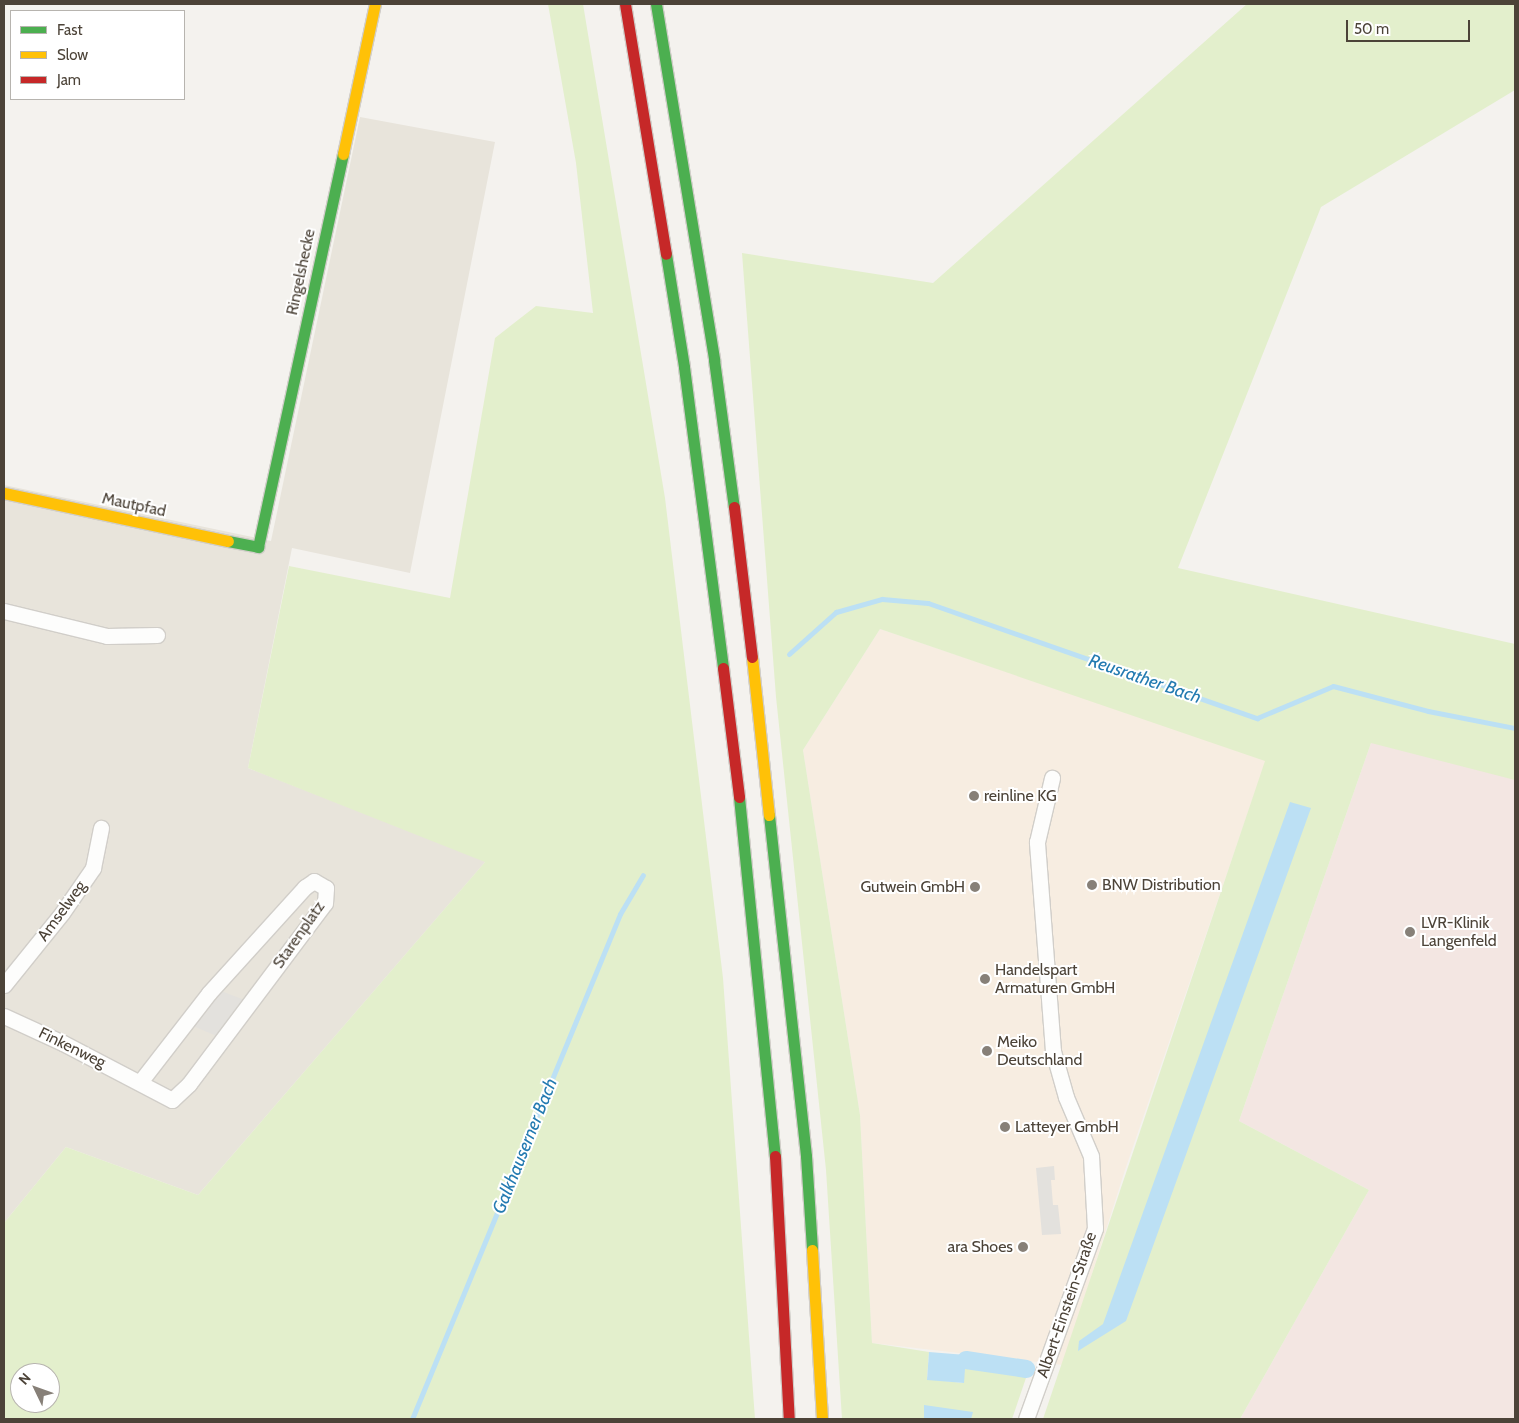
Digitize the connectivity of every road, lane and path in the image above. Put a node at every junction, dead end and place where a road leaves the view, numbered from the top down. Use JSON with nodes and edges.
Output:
{"nodes":[{"id":1,"x":375,"y":4,"type":"edge"},
{"id":2,"x":625,"y":4,"type":"edge"},
{"id":3,"x":656,"y":4,"type":"edge"},
{"id":4,"x":4,"y":493,"type":"edge"},
{"id":5,"x":258,"y":547,"type":"joint"},
{"id":6,"x":4,"y":611,"type":"edge"},
{"id":7,"x":157,"y":635,"type":"dead end"},
{"id":8,"x":1052,"y":778,"type":"dead end"},
{"id":9,"x":101,"y":828,"type":"dead end"},
{"id":10,"x":4,"y":985,"type":"edge"},
{"id":11,"x":4,"y":1016,"type":"edge"},
{"id":12,"x":140,"y":1082,"type":"junction"},
{"id":13,"x":789,"y":1419,"type":"edge"},
{"id":14,"x":822,"y":1419,"type":"edge"},
{"id":15,"x":1026,"y":1419,"type":"edge"}],
"edges":[{"from":1,"to":5,"type":"main road","name":"Ringelshecke"},
{"from":2,"to":13,"type":"main road"},
{"from":3,"to":14,"type":"main road"},
{"from":4,"to":5,"type":"main road","name":"Mautpfad"},
{"from":6,"to":7,"type":"street"},
{"from":8,"to":15,"type":"street","name":"Albert-Einstein-Straße"},
{"from":9,"to":10,"type":"street","name":"Amselweg"},
{"from":11,"to":12,"type":"street","name":"Finkenweg"},
{"from":12,"to":12,"type":"street","name":"Starenplatz"}]}
